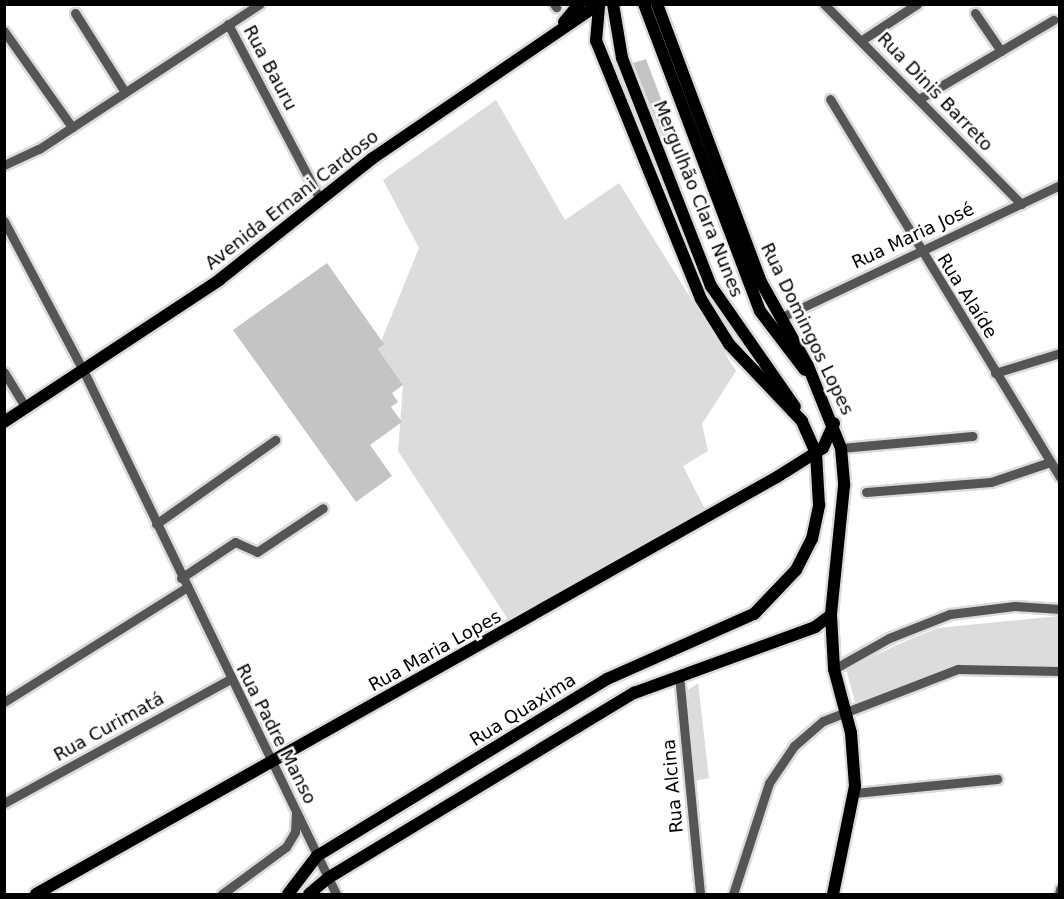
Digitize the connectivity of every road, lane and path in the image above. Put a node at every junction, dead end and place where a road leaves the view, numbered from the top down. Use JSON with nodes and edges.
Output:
{"nodes":[{"id":1,"x":260,"y":4,"type":"edge"},
{"id":2,"x":579,"y":4,"type":"edge"},
{"id":3,"x":599,"y":4,"type":"edge"},
{"id":4,"x":613,"y":4,"type":"edge"},
{"id":5,"x":644,"y":4,"type":"edge"},
{"id":6,"x":657,"y":4,"type":"edge"},
{"id":7,"x":824,"y":4,"type":"edge"},
{"id":8,"x":917,"y":4,"type":"edge"},
{"id":9,"x":75,"y":13,"type":"dead end"},
{"id":10,"x":975,"y":13,"type":"dead end"},
{"id":11,"x":1053,"y":20,"type":"dead end"},
{"id":12,"x":228,"y":24,"type":"junction"},
{"id":13,"x":4,"y":31,"type":"edge"},
{"id":14,"x":551,"y":36,"type":"junction"},
{"id":15,"x":862,"y":40,"type":"junction"},
{"id":16,"x":1001,"y":51,"type":"junction"},
{"id":17,"x":123,"y":89,"type":"junction"},
{"id":18,"x":830,"y":99,"type":"dead end"},
{"id":19,"x":919,"y":99,"type":"junction"},
{"id":20,"x":72,"y":127,"type":"junction"},
{"id":21,"x":4,"y":165,"type":"edge"},
{"id":22,"x":1059,"y":186,"type":"edge"},
{"id":23,"x":320,"y":199,"type":"junction"},
{"id":24,"x":1021,"y":204,"type":"junction"},
{"id":25,"x":4,"y":221,"type":"edge"},
{"id":26,"x":7,"y":232,"type":"edge"},
{"id":27,"x":920,"y":251,"type":"junction"},
{"id":28,"x":780,"y":318,"type":"junction"},
{"id":29,"x":1059,"y":353,"type":"edge"},
{"id":30,"x":4,"y":372,"type":"edge"},
{"id":31,"x":84,"y":372,"type":"junction"},
{"id":32,"x":995,"y":372,"type":"junction"},
{"id":33,"x":812,"y":377,"type":"junction"},
{"id":34,"x":26,"y":408,"type":"junction"},
{"id":35,"x":4,"y":422,"type":"edge"},
{"id":36,"x":802,"y":422,"type":"junction"},
{"id":37,"x":834,"y":422,"type":"junction"},
{"id":38,"x":972,"y":436,"type":"dead end"},
{"id":39,"x":275,"y":440,"type":"dead end"},
{"id":40,"x":841,"y":448,"type":"junction"},
{"id":41,"x":816,"y":453,"type":"junction"},
{"id":42,"x":1050,"y":462,"type":"junction"},
{"id":43,"x":1059,"y":477,"type":"edge"},
{"id":44,"x":866,"y":492,"type":"dead end"},
{"id":45,"x":323,"y":508,"type":"dead end"},
{"id":46,"x":156,"y":524,"type":"junction"},
{"id":47,"x":180,"y":578,"type":"junction"},
{"id":48,"x":186,"y":588,"type":"junction"},
{"id":49,"x":1059,"y":609,"type":"edge"},
{"id":50,"x":831,"y":615,"type":"junction"},
{"id":51,"x":834,"y":669,"type":"junction"},
{"id":52,"x":1059,"y":671,"type":"edge"},
{"id":53,"x":679,"y":675,"type":"junction"},
{"id":54,"x":229,"y":680,"type":"junction"},
{"id":55,"x":4,"y":702,"type":"edge"},
{"id":56,"x":844,"y":710,"type":"junction"},
{"id":57,"x":270,"y":765,"type":"junction"},
{"id":58,"x":997,"y":779,"type":"dead end"},
{"id":59,"x":854,"y":793,"type":"junction"},
{"id":60,"x":4,"y":803,"type":"edge"},
{"id":61,"x":296,"y":810,"type":"junction"},
{"id":62,"x":350,"y":837,"type":"junction"},
{"id":63,"x":365,"y":855,"type":"junction"},
{"id":64,"x":317,"y":856,"type":"junction"},
{"id":65,"x":328,"y":878,"type":"junction"},
{"id":66,"x":1059,"y":889,"type":"edge"},
{"id":67,"x":36,"y":894,"type":"edge"},
{"id":68,"x":222,"y":894,"type":"edge"},
{"id":69,"x":288,"y":894,"type":"edge"},
{"id":70,"x":309,"y":894,"type":"edge"},
{"id":71,"x":336,"y":894,"type":"edge"},
{"id":72,"x":700,"y":894,"type":"edge"},
{"id":73,"x":734,"y":894,"type":"edge"},
{"id":74,"x":833,"y":894,"type":"edge"},
{"id":75,"x":1059,"y":894,"type":"edge"}],
"edges":[{"from":1,"to":12,"type":"street"},
{"from":2,"to":14,"type":"main road"},
{"from":3,"to":14,"type":"main road","name":"Avenida Ernani Cardoso"},
{"from":3,"to":36,"type":"main road"},
{"from":4,"to":36,"type":"main road","name":"Mergulhão Clara Nunes"},
{"from":5,"to":33,"type":"main road","name":"Mergulhão Clara Nunes"},
{"from":6,"to":28,"type":"main road","name":"Rua Domingos Lopes"},
{"from":7,"to":15,"type":"street","name":"Rua Dinis Barreto"},
{"from":8,"to":15,"type":"street"},
{"from":9,"to":17,"type":"street"},
{"from":10,"to":16,"type":"street"},
{"from":11,"to":16,"type":"street"},
{"from":12,"to":17,"type":"street","name":"Rua Bauru"},
{"from":12,"to":23,"type":"street","name":"Rua Bauru"},
{"from":13,"to":20,"type":"street"},
{"from":14,"to":23,"type":"main road","name":"Avenida Ernani Cardoso"},
{"from":15,"to":19,"type":"street","name":"Rua Dinis Barreto"},
{"from":16,"to":19,"type":"street"},
{"from":17,"to":20,"type":"street","name":"Rua Bauru"},
{"from":18,"to":27,"type":"street","name":"Rua Alaíde"},
{"from":19,"to":24,"type":"street","name":"Rua Dinis Barreto"},
{"from":20,"to":21,"type":"street","name":"Rua Bauru"},
{"from":22,"to":24,"type":"street","name":"Rua Maria José"},
{"from":23,"to":31,"type":"main road","name":"Avenida Ernani Cardoso"},
{"from":24,"to":27,"type":"street","name":"Rua Maria José"},
{"from":25,"to":26,"type":"street","name":"Rua Padre Manso"},
{"from":26,"to":31,"type":"street","name":"Rua Padre Manso"},
{"from":27,"to":28,"type":"street","name":"Rua Maria José"},
{"from":27,"to":32,"type":"street","name":"Rua Alaíde"},
{"from":28,"to":33,"type":"main road","name":"Rua Domingos Lopes"},
{"from":29,"to":32,"type":"street"},
{"from":30,"to":34,"type":"street"},
{"from":31,"to":34,"type":"main road","name":"Avenida Ernani Cardoso"},
{"from":31,"to":46,"type":"street","name":"Rua Padre Manso"},
{"from":32,"to":42,"type":"street","name":"Rua Alaíde"},
{"from":33,"to":37,"type":"main road","name":"Rua Domingos Lopes"},
{"from":34,"to":35,"type":"main road","name":"Avenida Ernani Cardoso"},
{"from":36,"to":41,"type":"main road"},
{"from":37,"to":40,"type":"main road","name":"Rua Domingos Lopes"},
{"from":37,"to":41,"type":"main road","name":"Rua Maria Lopes"},
{"from":38,"to":40,"type":"street"},
{"from":39,"to":46,"type":"street"},
{"from":40,"to":50,"type":"main road","name":"Rua Domingos Lopes"},
{"from":41,"to":57,"type":"main road","name":"Rua Maria Lopes"},
{"from":41,"to":62,"type":"main road","name":"Rua Quaxima"},
{"from":42,"to":43,"type":"street","name":"Rua Alaíde"},
{"from":42,"to":44,"type":"street"},
{"from":45,"to":47,"type":"street"},
{"from":46,"to":47,"type":"street","name":"Rua Padre Manso"},
{"from":47,"to":48,"type":"street","name":"Rua Padre Manso"},
{"from":48,"to":54,"type":"street","name":"Rua Padre Manso"},
{"from":48,"to":55,"type":"street"},
{"from":49,"to":51,"type":"street"},
{"from":50,"to":51,"type":"main road","name":"Rua Domingos Lopes"},
{"from":50,"to":53,"type":"main road"},
{"from":51,"to":56,"type":"main road","name":"Rua Domingos Lopes"},
{"from":52,"to":56,"type":"street"},
{"from":53,"to":63,"type":"main road"},
{"from":53,"to":72,"type":"street","name":"Rua Alcina"},
{"from":54,"to":57,"type":"street","name":"Rua Padre Manso"},
{"from":54,"to":60,"type":"street","name":"Rua Curimatá"},
{"from":56,"to":59,"type":"main road","name":"Rua Domingos Lopes"},
{"from":56,"to":73,"type":"street"},
{"from":57,"to":61,"type":"street","name":"Rua Padre Manso"},
{"from":57,"to":67,"type":"main road","name":"Rua Maria Lopes"},
{"from":58,"to":59,"type":"street"},
{"from":59,"to":74,"type":"main road","name":"Rua Domingos Lopes"},
{"from":61,"to":64,"type":"street","name":"Rua Padre Manso"},
{"from":61,"to":68,"type":"street"},
{"from":62,"to":63,"type":"main road"},
{"from":62,"to":64,"type":"main road","name":"Rua Quaxima"},
{"from":63,"to":65,"type":"main road"},
{"from":64,"to":65,"type":"street","name":"Rua Padre Manso"},
{"from":64,"to":69,"type":"main road","name":"Rua Quaxima"},
{"from":65,"to":70,"type":"main road"},
{"from":65,"to":71,"type":"street","name":"Rua Padre Manso"},
{"from":66,"to":75,"type":"street"}]}
